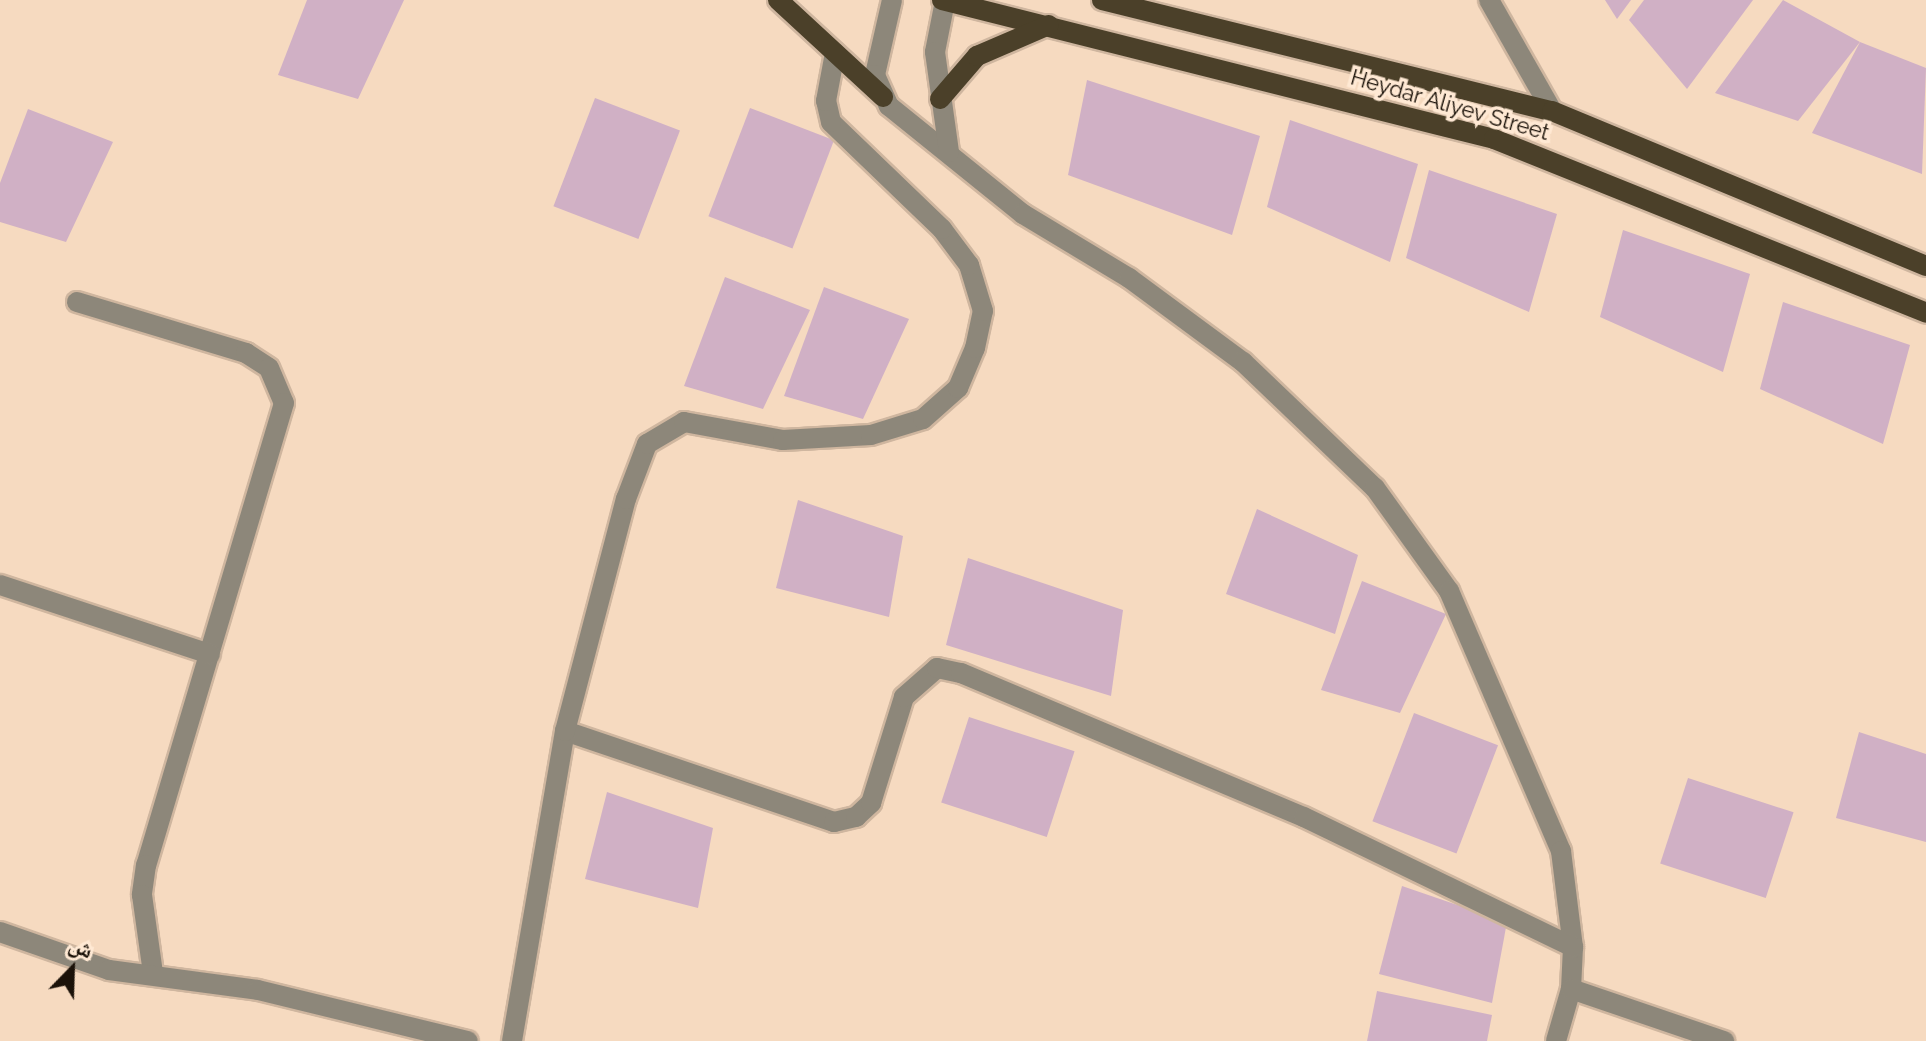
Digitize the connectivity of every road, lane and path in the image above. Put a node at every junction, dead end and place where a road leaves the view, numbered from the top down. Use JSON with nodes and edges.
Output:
{"nodes":[{"id":1,"x":778,"y":0,"type":"edge"},
{"id":2,"x":892,"y":0,"type":"edge"},
{"id":3,"x":943,"y":0,"type":"edge"},
{"id":4,"x":1102,"y":0,"type":"edge"},
{"id":5,"x":1489,"y":0,"type":"edge"},
{"id":6,"x":1049,"y":25,"type":"junction"},
{"id":7,"x":835,"y":53,"type":"junction"},
{"id":8,"x":883,"y":97,"type":"junction"},
{"id":9,"x":940,"y":99,"type":"junction"},
{"id":10,"x":1552,"y":111,"type":"junction"},
{"id":11,"x":949,"y":152,"type":"junction"},
{"id":12,"x":1926,"y":266,"type":"edge"},
{"id":13,"x":77,"y":302,"type":"dead end"},
{"id":14,"x":1926,"y":313,"type":"edge"},
{"id":15,"x":0,"y":585,"type":"edge"},
{"id":16,"x":210,"y":654,"type":"junction"},
{"id":17,"x":565,"y":731,"type":"junction"},
{"id":18,"x":0,"y":932,"type":"edge"},
{"id":19,"x":1573,"y":947,"type":"junction"},
{"id":20,"x":153,"y":973,"type":"junction"},
{"id":21,"x":1571,"y":989,"type":"junction"},
{"id":22,"x":468,"y":1041,"type":"edge"},
{"id":23,"x":512,"y":1041,"type":"edge"},
{"id":24,"x":1556,"y":1041,"type":"edge"},
{"id":25,"x":1724,"y":1041,"type":"edge"}],
"edges":[{"from":1,"to":7,"type":"main road"},
{"from":2,"to":8,"type":"street"},
{"from":3,"to":6,"type":"main road","name":"Heydar Aliyev Street"},
{"from":3,"to":9,"type":"street"},
{"from":4,"to":10,"type":"main road","name":"Heydar Aliyev Street"},
{"from":5,"to":10,"type":"street"},
{"from":6,"to":9,"type":"main road"},
{"from":6,"to":14,"type":"main road","name":"Heydar Aliyev Street"},
{"from":7,"to":8,"type":"main road"},
{"from":7,"to":17,"type":"street"},
{"from":8,"to":11,"type":"street"},
{"from":9,"to":11,"type":"street"},
{"from":10,"to":12,"type":"main road","name":"Heydar Aliyev Street"},
{"from":11,"to":19,"type":"street"},
{"from":13,"to":16,"type":"street"},
{"from":15,"to":16,"type":"street"},
{"from":16,"to":20,"type":"street"},
{"from":17,"to":19,"type":"street"},
{"from":17,"to":23,"type":"street"},
{"from":18,"to":20,"type":"street"},
{"from":19,"to":21,"type":"street"},
{"from":20,"to":22,"type":"street"},
{"from":21,"to":24,"type":"street"},
{"from":21,"to":25,"type":"street"}]}
